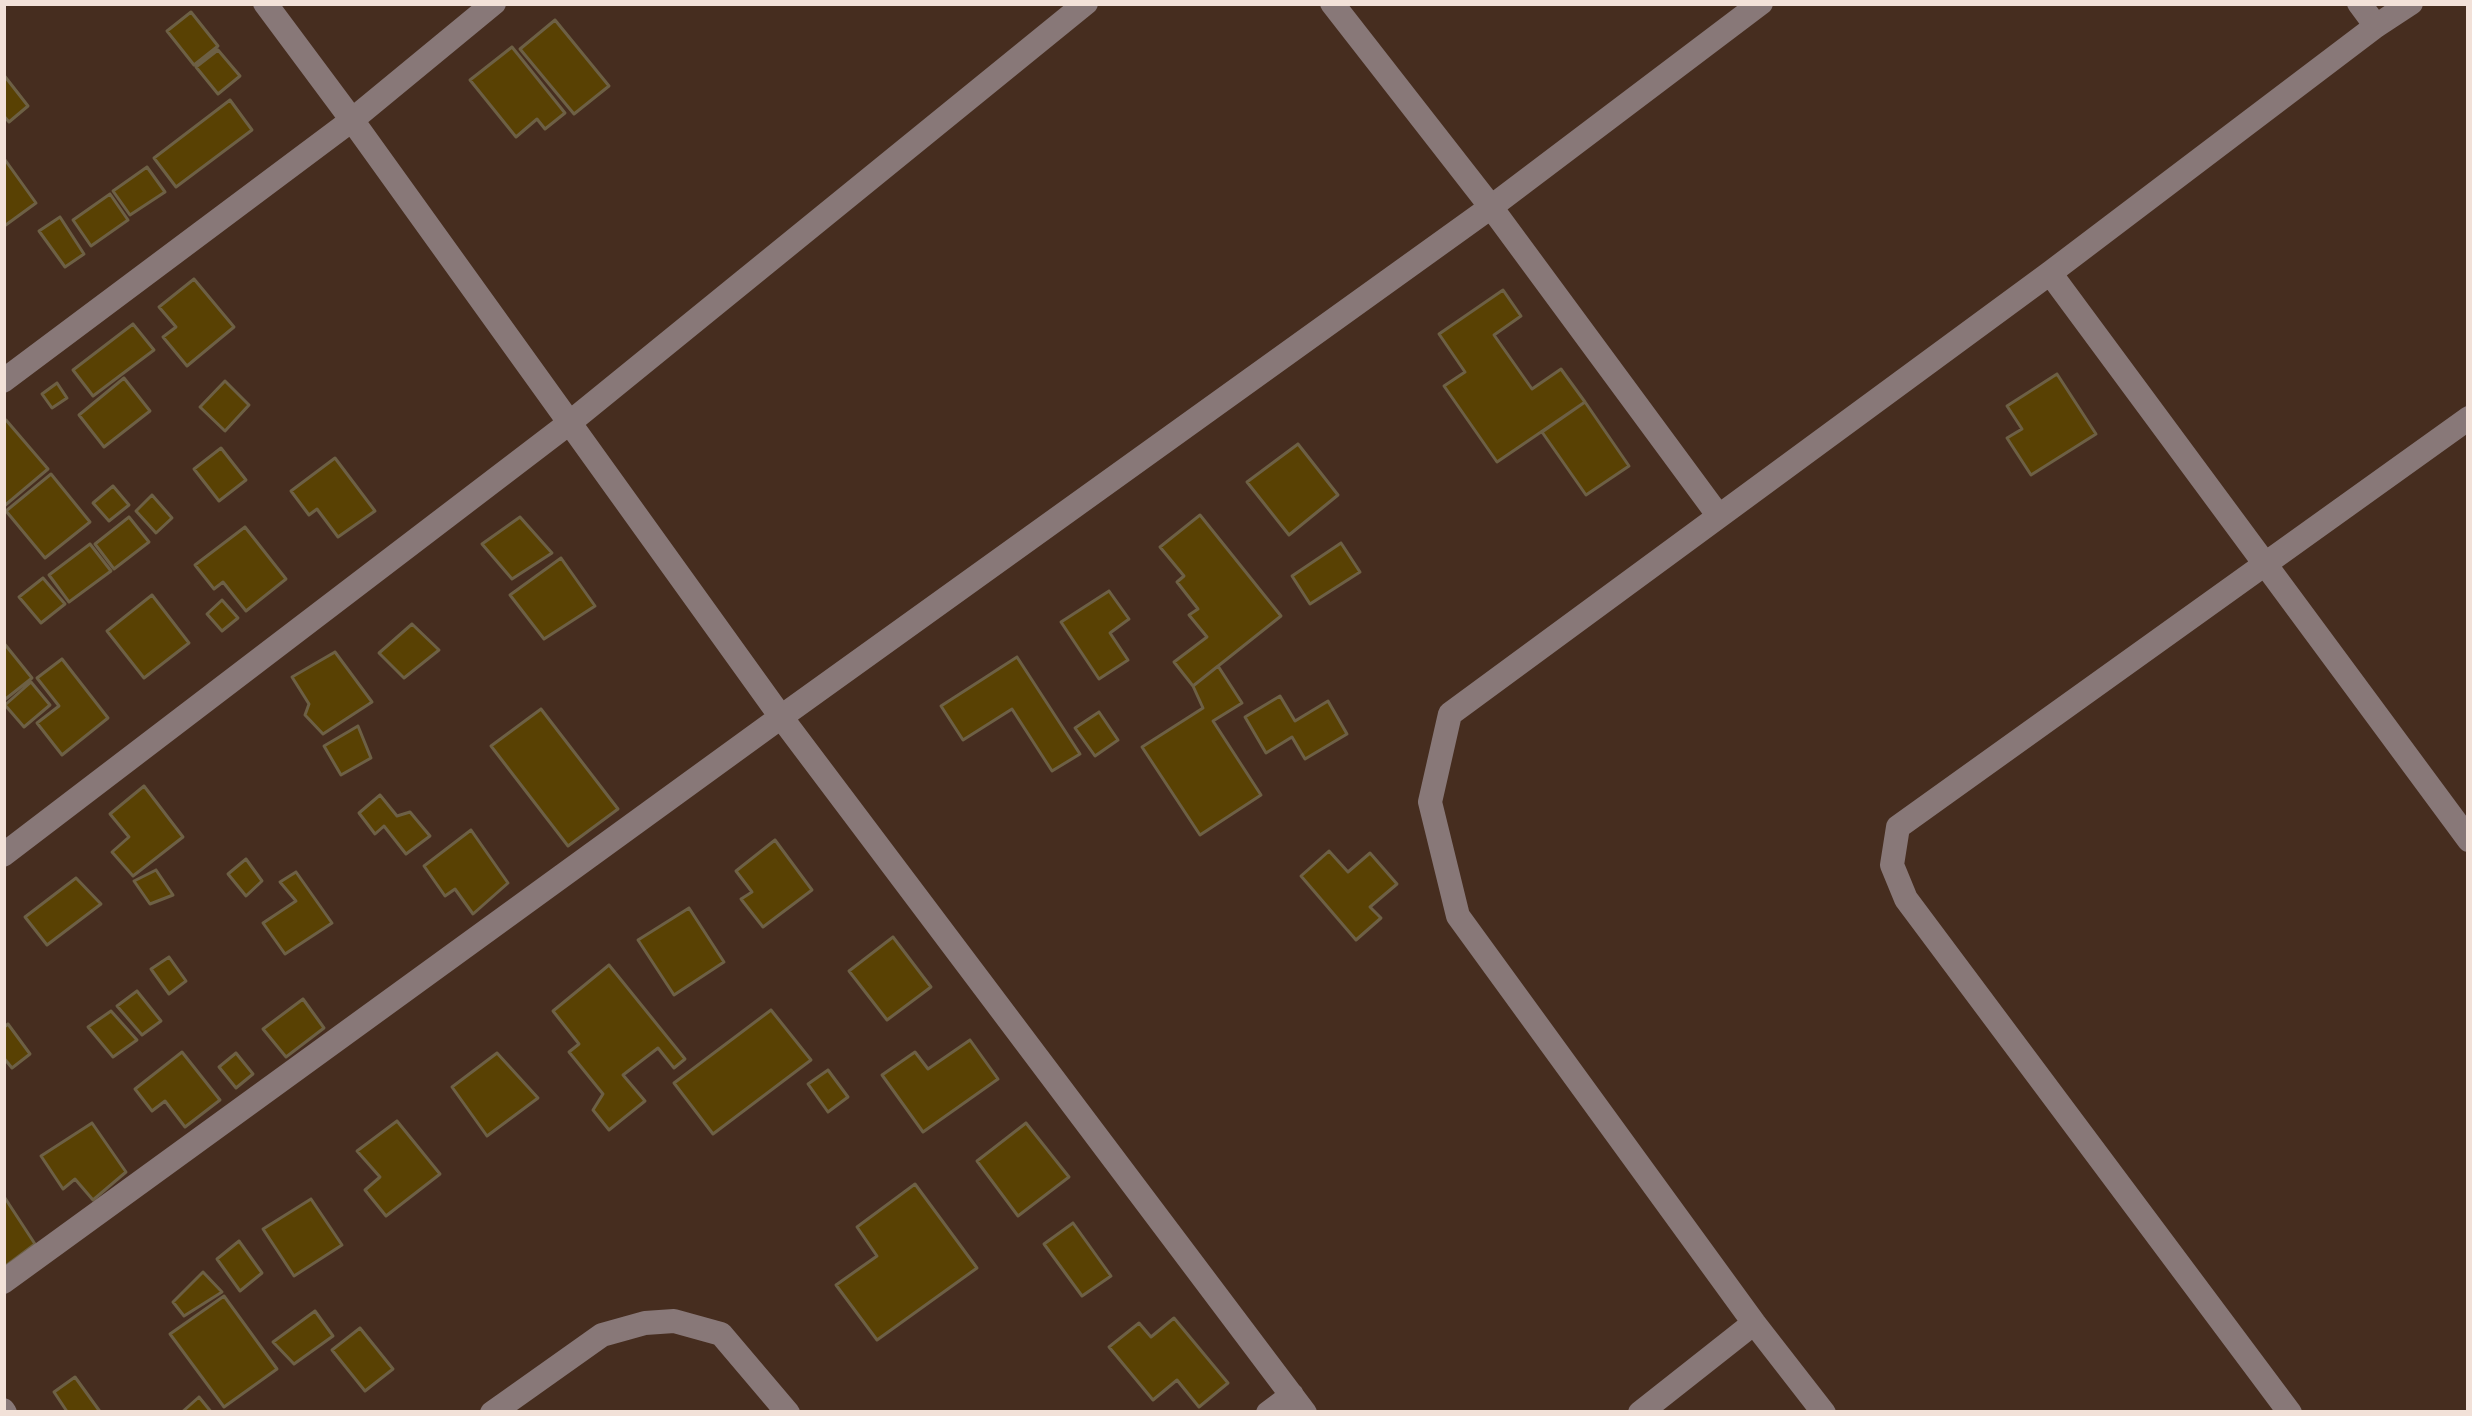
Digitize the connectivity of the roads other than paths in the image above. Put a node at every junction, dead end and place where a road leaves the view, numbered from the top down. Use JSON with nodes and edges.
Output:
{"nodes":[{"id":1,"x":265,"y":3,"type":"edge"},
{"id":2,"x":494,"y":3,"type":"edge"},
{"id":3,"x":1086,"y":3,"type":"edge"},
{"id":4,"x":1332,"y":3,"type":"edge"},
{"id":5,"x":1761,"y":3,"type":"edge"},
{"id":6,"x":2359,"y":3,"type":"edge"},
{"id":7,"x":2411,"y":3,"type":"edge"},
{"id":8,"x":2376,"y":26,"type":"junction"},
{"id":9,"x":352,"y":120,"type":"junction"},
{"id":10,"x":1491,"y":207,"type":"junction"},
{"id":11,"x":2050,"y":273,"type":"junction"},
{"id":12,"x":3,"y":380,"type":"edge"},
{"id":13,"x":2469,"y":418,"type":"edge"},
{"id":14,"x":568,"y":424,"type":"junction"},
{"id":15,"x":1718,"y":515,"type":"junction"},
{"id":16,"x":2265,"y":566,"type":"junction"},
{"id":17,"x":781,"y":717,"type":"junction"},
{"id":18,"x":2469,"y":840,"type":"edge"},
{"id":19,"x":3,"y":855,"type":"edge"},
{"id":20,"x":3,"y":1282,"type":"edge"},
{"id":21,"x":1754,"y":1323,"type":"junction"},
{"id":22,"x":1298,"y":1404,"type":"edge"},
{"id":23,"x":492,"y":1413,"type":"edge"},
{"id":24,"x":788,"y":1413,"type":"edge"},
{"id":25,"x":1268,"y":1413,"type":"edge"},
{"id":26,"x":1640,"y":1413,"type":"edge"},
{"id":27,"x":1824,"y":1413,"type":"edge"},
{"id":28,"x":2290,"y":1413,"type":"edge"}],
"edges":[{"from":1,"to":9,"type":"street"},
{"from":2,"to":9,"type":"street"},
{"from":3,"to":14,"type":"street"},
{"from":4,"to":10,"type":"street"},
{"from":5,"to":10,"type":"street"},
{"from":6,"to":8,"type":"street"},
{"from":7,"to":8,"type":"street"},
{"from":8,"to":11,"type":"street"},
{"from":9,"to":12,"type":"street"},
{"from":9,"to":14,"type":"street"},
{"from":10,"to":15,"type":"street"},
{"from":10,"to":17,"type":"street"},
{"from":11,"to":15,"type":"street"},
{"from":11,"to":16,"type":"street"},
{"from":13,"to":16,"type":"street"},
{"from":14,"to":17,"type":"street"},
{"from":14,"to":19,"type":"street"},
{"from":15,"to":21,"type":"street"},
{"from":16,"to":18,"type":"street"},
{"from":16,"to":28,"type":"street"},
{"from":17,"to":20,"type":"street"},
{"from":17,"to":22,"type":"street"},
{"from":21,"to":26,"type":"street"},
{"from":21,"to":27,"type":"street"},
{"from":22,"to":25,"type":"street"},
{"from":23,"to":24,"type":"street"}]}
